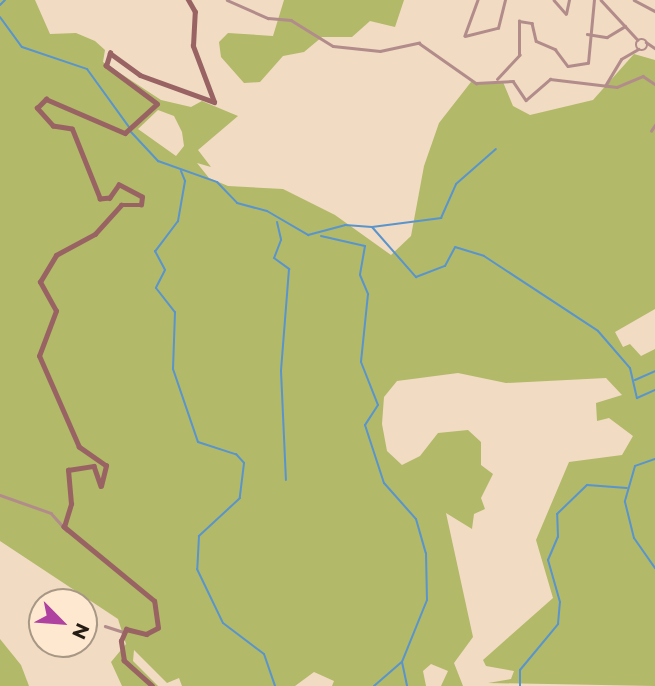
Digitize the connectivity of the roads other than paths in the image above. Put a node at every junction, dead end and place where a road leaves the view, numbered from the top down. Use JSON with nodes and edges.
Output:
{"nodes":[{"id":1,"x":188,"y":0,"type":"edge"},
{"id":2,"x":227,"y":0,"type":"edge"},
{"id":3,"x":478,"y":0,"type":"edge"},
{"id":4,"x":506,"y":0,"type":"edge"},
{"id":5,"x":554,"y":0,"type":"edge"},
{"id":6,"x":569,"y":0,"type":"edge"},
{"id":7,"x":594,"y":0,"type":"edge"},
{"id":8,"x":601,"y":0,"type":"edge"},
{"id":9,"x":634,"y":0,"type":"edge"},
{"id":10,"x":655,"y":11,"type":"edge"},
{"id":11,"x":625,"y":26,"type":"junction"},
{"id":12,"x":587,"y":34,"type":"junction"},
{"id":13,"x":638,"y":40,"type":"junction"},
{"id":14,"x":646,"y":41,"type":"junction"},
{"id":15,"x":655,"y":48,"type":"edge"},
{"id":16,"x":638,"y":49,"type":"junction"},
{"id":17,"x":496,"y":79,"type":"junction"},
{"id":18,"x":655,"y":84,"type":"edge"},
{"id":19,"x":605,"y":86,"type":"junction"},
{"id":20,"x":655,"y":125,"type":"edge"},
{"id":21,"x":651,"y":131,"type":"dead end"},
{"id":22,"x":0,"y":495,"type":"edge"},
{"id":23,"x":67,"y":531,"type":"junction"},
{"id":24,"x":105,"y":626,"type":"dead end"},
{"id":25,"x":122,"y":632,"type":"junction"},
{"id":26,"x":152,"y":686,"type":"edge"}],
"edges":[{"from":1,"to":23,"type":"street"},
{"from":2,"to":17,"type":"street"},
{"from":3,"to":4,"type":"street"},
{"from":5,"to":6,"type":"street"},
{"from":7,"to":12,"type":"street"},
{"from":8,"to":11,"type":"street"},
{"from":9,"to":10,"type":"street"},
{"from":11,"to":12,"type":"street"},
{"from":11,"to":13,"type":"street"},
{"from":12,"to":17,"type":"street"},
{"from":13,"to":14,"type":"street"},
{"from":13,"to":16,"type":"street"},
{"from":14,"to":15,"type":"street"},
{"from":14,"to":16,"type":"street"},
{"from":16,"to":19,"type":"street"},
{"from":17,"to":19,"type":"street"},
{"from":18,"to":19,"type":"street"},
{"from":20,"to":21,"type":"street"},
{"from":22,"to":23,"type":"street"},
{"from":23,"to":25,"type":"street"},
{"from":24,"to":25,"type":"street"},
{"from":25,"to":26,"type":"street"}]}
